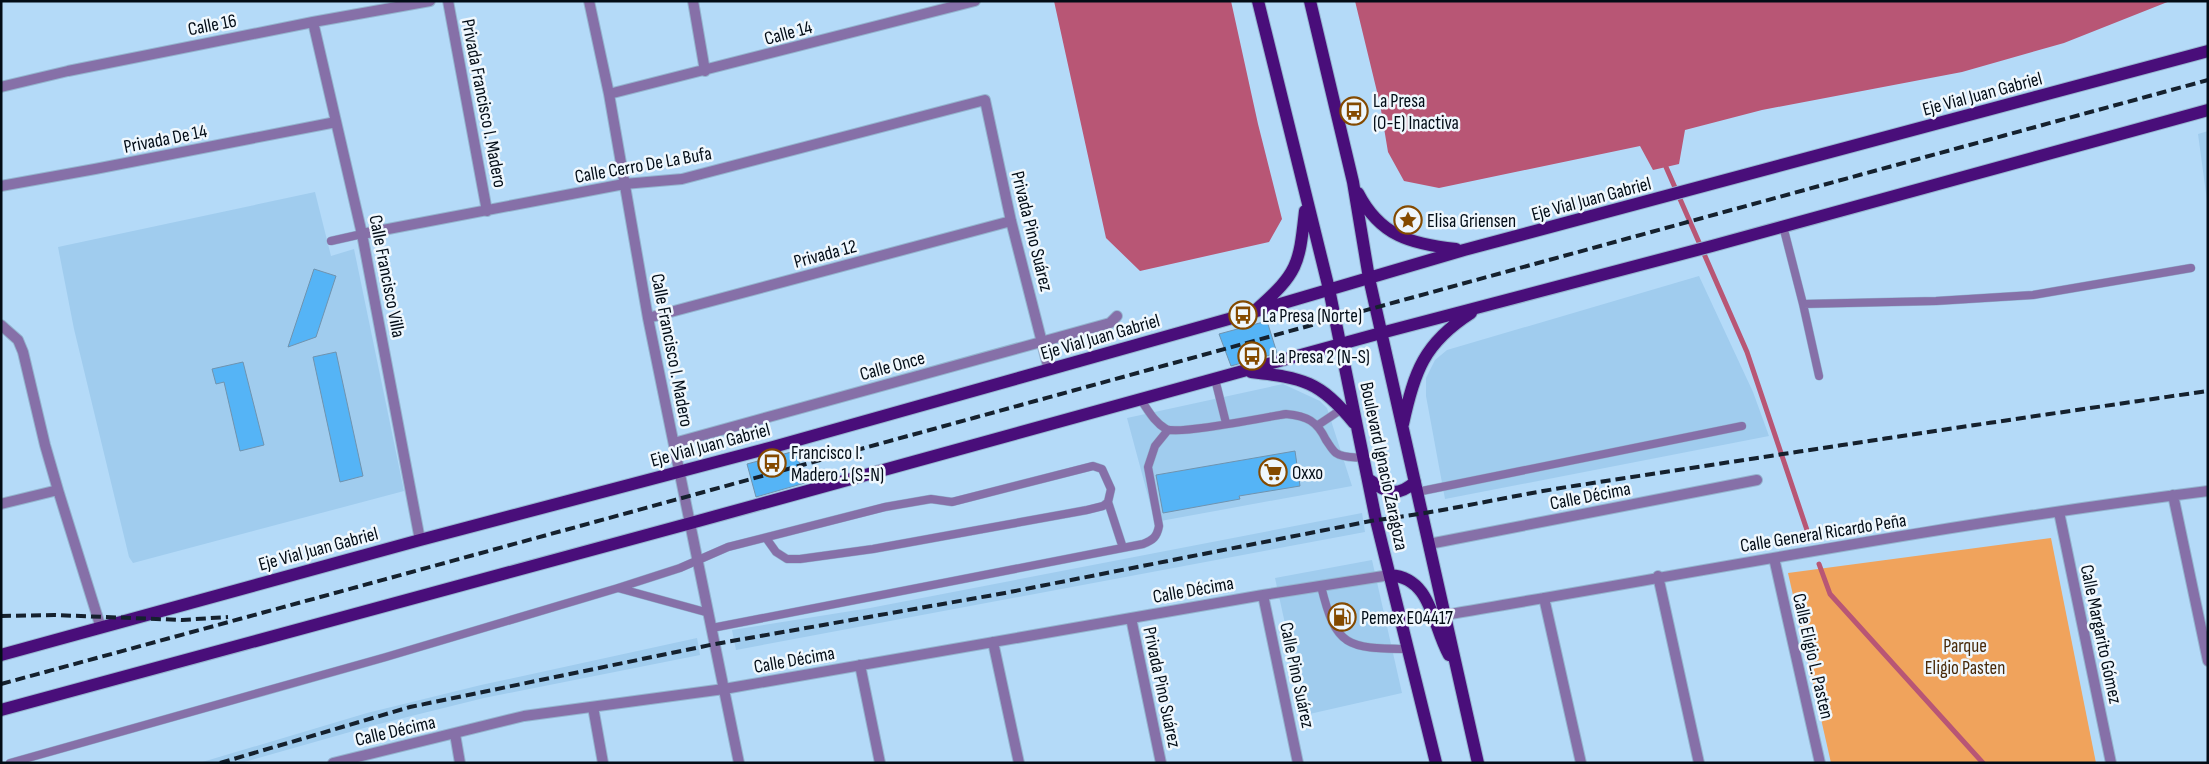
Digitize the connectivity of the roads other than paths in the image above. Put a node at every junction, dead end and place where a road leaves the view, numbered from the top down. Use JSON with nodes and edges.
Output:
{"nodes":[{"id":1,"x":430,"y":1,"type":"edge"},
{"id":2,"x":448,"y":1,"type":"edge"},
{"id":3,"x":589,"y":1,"type":"edge"},
{"id":4,"x":693,"y":1,"type":"edge"},
{"id":5,"x":975,"y":1,"type":"edge"},
{"id":6,"x":1258,"y":1,"type":"edge"},
{"id":7,"x":1310,"y":1,"type":"edge"},
{"id":8,"x":313,"y":22,"type":"junction"},
{"id":9,"x":2208,"y":51,"type":"edge"},
{"id":10,"x":705,"y":71,"type":"junction"},
{"id":11,"x":1,"y":87,"type":"edge"},
{"id":12,"x":609,"y":94,"type":"junction"},
{"id":13,"x":985,"y":100,"type":"joint"},
{"id":14,"x":2208,"y":110,"type":"edge"},
{"id":15,"x":336,"y":122,"type":"junction"},
{"id":16,"x":1352,"y":182,"type":"junction"},
{"id":17,"x":624,"y":184,"type":"junction"},
{"id":18,"x":1,"y":186,"type":"edge"},
{"id":19,"x":1306,"y":203,"type":"junction"},
{"id":20,"x":487,"y":210,"type":"junction"},
{"id":21,"x":1011,"y":221,"type":"junction"},
{"id":22,"x":1783,"y":226,"type":"junction"},
{"id":23,"x":362,"y":234,"type":"junction"},
{"id":24,"x":331,"y":241,"type":"dead end"},
{"id":25,"x":1464,"y":250,"type":"junction"},
{"id":26,"x":2191,"y":268,"type":"dead end"},
{"id":27,"x":1369,"y":278,"type":"junction"},
{"id":28,"x":1329,"y":289,"type":"junction"},
{"id":29,"x":1804,"y":304,"type":"junction"},
{"id":30,"x":1480,"y":307,"type":"junction"},
{"id":31,"x":1253,"y":312,"type":"junction"},
{"id":32,"x":1118,"y":316,"type":"dead end"},
{"id":33,"x":648,"y":318,"type":"junction"},
{"id":34,"x":1,"y":326,"type":"edge"},
{"id":35,"x":1381,"y":333,"type":"junction"},
{"id":36,"x":1042,"y":342,"type":"junction"},
{"id":37,"x":1340,"y":345,"type":"junction"},
{"id":38,"x":1049,"y":370,"type":"junction"},
{"id":39,"x":1244,"y":371,"type":"junction"},
{"id":40,"x":1819,"y":376,"type":"dead end"},
{"id":41,"x":1215,"y":379,"type":"junction"},
{"id":42,"x":1141,"y":400,"type":"junction"},
{"id":43,"x":1342,"y":409,"type":"junction"},
{"id":44,"x":1226,"y":423,"type":"junction"},
{"id":45,"x":1318,"y":425,"type":"junction"},
{"id":46,"x":1355,"y":425,"type":"junction"},
{"id":47,"x":1742,"y":426,"type":"dead end"},
{"id":48,"x":1402,"y":429,"type":"junction"},
{"id":49,"x":1168,"y":430,"type":"junction"},
{"id":50,"x":674,"y":443,"type":"junction"},
{"id":51,"x":1363,"y":458,"type":"junction"},
{"id":52,"x":680,"y":472,"type":"junction"},
{"id":53,"x":1368,"y":480,"type":"junction"},
{"id":54,"x":1757,"y":480,"type":"dead end"},
{"id":55,"x":1416,"y":487,"type":"junction"},
{"id":56,"x":58,"y":490,"type":"junction"},
{"id":57,"x":2208,"y":491,"type":"edge"},
{"id":58,"x":2173,"y":495,"type":"junction"},
{"id":59,"x":1108,"y":502,"type":"junction"},
{"id":60,"x":1,"y":504,"type":"edge"},
{"id":61,"x":2058,"y":512,"type":"junction"},
{"id":62,"x":691,"y":523,"type":"junction"},
{"id":63,"x":766,"y":538,"type":"junction"},
{"id":64,"x":420,"y":540,"type":"junction"},
{"id":65,"x":1429,"y":544,"type":"junction"},
{"id":66,"x":1123,"y":548,"type":"junction"},
{"id":67,"x":1774,"y":558,"type":"junction"},
{"id":68,"x":698,"y":561,"type":"junction"},
{"id":69,"x":1390,"y":576,"type":"junction"},
{"id":70,"x":1658,"y":576,"type":"junction"},
{"id":71,"x":1320,"y":586,"type":"junction"},
{"id":72,"x":618,"y":588,"type":"junction"},
{"id":73,"x":1263,"y":595,"type":"junction"},
{"id":74,"x":1544,"y":598,"type":"junction"},
{"id":75,"x":709,"y":613,"type":"junction"},
{"id":76,"x":1445,"y":615,"type":"junction"},
{"id":77,"x":1131,"y":618,"type":"junction"},
{"id":78,"x":101,"y":628,"type":"junction"},
{"id":79,"x":712,"y":628,"type":"junction"},
{"id":80,"x":994,"y":642,"type":"junction"},
{"id":81,"x":1408,"y":649,"type":"junction"},
{"id":82,"x":1,"y":655,"type":"edge"},
{"id":83,"x":2208,"y":661,"type":"edge"},
{"id":84,"x":860,"y":665,"type":"junction"},
{"id":85,"x":1456,"y":665,"type":"junction"},
{"id":86,"x":724,"y":689,"type":"junction"},
{"id":87,"x":593,"y":707,"type":"junction"},
{"id":88,"x":1,"y":710,"type":"edge"},
{"id":89,"x":455,"y":734,"type":"junction"},
{"id":90,"x":10,"y":763,"type":"edge"},
{"id":91,"x":333,"y":763,"type":"edge"},
{"id":92,"x":460,"y":763,"type":"edge"},
{"id":93,"x":602,"y":763,"type":"edge"},
{"id":94,"x":739,"y":763,"type":"edge"},
{"id":95,"x":880,"y":763,"type":"edge"},
{"id":96,"x":1019,"y":763,"type":"edge"},
{"id":97,"x":1161,"y":763,"type":"edge"},
{"id":98,"x":1298,"y":763,"type":"edge"},
{"id":99,"x":1436,"y":763,"type":"edge"},
{"id":100,"x":1478,"y":763,"type":"edge"},
{"id":101,"x":1581,"y":763,"type":"edge"},
{"id":102,"x":1699,"y":763,"type":"edge"},
{"id":103,"x":1820,"y":763,"type":"edge"},
{"id":104,"x":2111,"y":763,"type":"edge"}],
"edges":[{"from":1,"to":8,"type":"street","name":"Calle 16"},
{"from":2,"to":20,"type":"street","name":"Privada Francisco I. Madero"},
{"from":3,"to":12,"type":"street","name":"Calle Francisco I. Madero"},
{"from":4,"to":10,"type":"street"},
{"from":5,"to":10,"type":"street","name":"Calle 14"},
{"from":6,"to":19,"type":"main road","name":"Boulevard Ignacio Zaragoza"},
{"from":7,"to":16,"type":"main road","name":"Boulevard Ignacio Zaragoza"},
{"from":8,"to":11,"type":"street","name":"Calle 16"},
{"from":8,"to":15,"type":"street","name":"Calle Francisco Villa"},
{"from":9,"to":25,"type":"main road","name":"Eje Vial Juan Gabriel"},
{"from":10,"to":12,"type":"street","name":"Calle 14"},
{"from":12,"to":17,"type":"street","name":"Calle Francisco I. Madero"},
{"from":13,"to":17,"type":"street","name":"Calle Cerro De La Bufa"},
{"from":13,"to":21,"type":"street","name":"Privada Pino Suárez"},
{"from":14,"to":22,"type":"main road"},
{"from":15,"to":18,"type":"street","name":"Privada De 14"},
{"from":15,"to":23,"type":"street","name":"Calle Francisco Villa"},
{"from":16,"to":25,"type":"main road"},
{"from":16,"to":27,"type":"main road","name":"Boulevard Ignacio Zaragoza"},
{"from":17,"to":20,"type":"street","name":"Calle Cerro De La Bufa"},
{"from":17,"to":33,"type":"street","name":"Calle Francisco I. Madero"},
{"from":19,"to":28,"type":"main road","name":"Boulevard Ignacio Zaragoza"},
{"from":19,"to":31,"type":"main road"},
{"from":20,"to":23,"type":"street","name":"Calle Cerro De La Bufa"},
{"from":21,"to":33,"type":"street","name":"Privada 12"},
{"from":21,"to":36,"type":"street","name":"Privada Pino Suárez"},
{"from":22,"to":29,"type":"lane"},
{"from":22,"to":30,"type":"main road"},
{"from":23,"to":24,"type":"lane"},
{"from":23,"to":64,"type":"street","name":"Calle Francisco Villa"},
{"from":25,"to":27,"type":"main road","name":"Eje Vial Juan Gabriel"},
{"from":26,"to":29,"type":"lane"},
{"from":27,"to":28,"type":"main road","name":"Eje Vial Juan Gabriel"},
{"from":27,"to":35,"type":"main road","name":"Boulevard Ignacio Zaragoza"},
{"from":28,"to":31,"type":"main road","name":"Eje Vial Juan Gabriel"},
{"from":28,"to":37,"type":"main road","name":"Boulevard Ignacio Zaragoza"},
{"from":29,"to":40,"type":"lane"},
{"from":30,"to":35,"type":"main road"},
{"from":30,"to":48,"type":"main road"},
{"from":31,"to":38,"type":"main road","name":"Eje Vial Juan Gabriel"},
{"from":32,"to":36,"type":"street","name":"Calle Once"},
{"from":33,"to":50,"type":"street","name":"Calle Francisco I. Madero"},
{"from":34,"to":56,"type":"street"},
{"from":35,"to":37,"type":"main road"},
{"from":35,"to":48,"type":"main road","name":"Boulevard Ignacio Zaragoza"},
{"from":36,"to":38,"type":"street","name":"Privada Pino Suárez"},
{"from":36,"to":50,"type":"street","name":"Calle Once"},
{"from":37,"to":39,"type":"main road"},
{"from":37,"to":46,"type":"main road","name":"Boulevard Ignacio Zaragoza"},
{"from":38,"to":52,"type":"main road","name":"Eje Vial Juan Gabriel"},
{"from":39,"to":41,"type":"main road"},
{"from":39,"to":43,"type":"main road"},
{"from":41,"to":42,"type":"main road"},
{"from":41,"to":44,"type":"lane"},
{"from":42,"to":49,"type":"lane"},
{"from":42,"to":62,"type":"main road"},
{"from":43,"to":45,"type":"lane"},
{"from":43,"to":46,"type":"main road"},
{"from":44,"to":45,"type":"lane"},
{"from":44,"to":49,"type":"lane"},
{"from":45,"to":51,"type":"lane"},
{"from":46,"to":51,"type":"main road","name":"Boulevard Ignacio Zaragoza"},
{"from":47,"to":55,"type":"lane"},
{"from":48,"to":55,"type":"main road","name":"Boulevard Ignacio Zaragoza"},
{"from":49,"to":66,"type":"lane"},
{"from":50,"to":52,"type":"street","name":"Calle Francisco I. Madero"},
{"from":51,"to":53,"type":"main road","name":"Boulevard Ignacio Zaragoza"},
{"from":52,"to":62,"type":"street","name":"Calle Francisco I. Madero"},
{"from":52,"to":64,"type":"main road","name":"Eje Vial Juan Gabriel"},
{"from":53,"to":55,"type":"main road"},
{"from":53,"to":69,"type":"main road","name":"Boulevard Ignacio Zaragoza"},
{"from":54,"to":65,"type":"street","name":"Calle Décima"},
{"from":55,"to":65,"type":"main road","name":"Boulevard Ignacio Zaragoza"},
{"from":56,"to":60,"type":"street"},
{"from":56,"to":78,"type":"street"},
{"from":57,"to":58,"type":"street","name":"Calle General Ricardo Peña"},
{"from":58,"to":61,"type":"street","name":"Calle General Ricardo Peña"},
{"from":58,"to":83,"type":"street"},
{"from":59,"to":63,"type":"lane"},
{"from":59,"to":63,"type":"lane"},
{"from":59,"to":66,"type":"lane"},
{"from":61,"to":67,"type":"street","name":"Calle General Ricardo Peña"},
{"from":61,"to":104,"type":"street","name":"Calle Margarito Gómez"},
{"from":62,"to":68,"type":"street","name":"Calle Francisco I. Madero"},
{"from":62,"to":88,"type":"main road"},
{"from":63,"to":68,"type":"lane"},
{"from":64,"to":78,"type":"main road","name":"Eje Vial Juan Gabriel"},
{"from":65,"to":76,"type":"main road","name":"Boulevard Ignacio Zaragoza"},
{"from":66,"to":79,"type":"lane"},
{"from":67,"to":70,"type":"street","name":"Calle General Ricardo Peña"},
{"from":67,"to":103,"type":"street","name":"Calle Eligio L. Pasten"},
{"from":68,"to":72,"type":"lane"},
{"from":68,"to":75,"type":"street","name":"Calle Francisco I. Madero"},
{"from":69,"to":71,"type":"street","name":"Calle Décima"},
{"from":69,"to":81,"type":"main road","name":"Boulevard Ignacio Zaragoza"},
{"from":69,"to":85,"type":"main road"},
{"from":70,"to":74,"type":"street","name":"Calle General Ricardo Peña"},
{"from":70,"to":102,"type":"street"},
{"from":71,"to":73,"type":"street","name":"Calle Décima"},
{"from":71,"to":81,"type":"lane"},
{"from":72,"to":75,"type":"lane"},
{"from":72,"to":90,"type":"lane"},
{"from":73,"to":77,"type":"street","name":"Calle Décima"},
{"from":73,"to":98,"type":"street","name":"Calle Pino Suárez"},
{"from":74,"to":76,"type":"street","name":"Calle General Ricardo Peña"},
{"from":74,"to":101,"type":"street"},
{"from":75,"to":79,"type":"street","name":"Calle Francisco I. Madero"},
{"from":76,"to":85,"type":"main road","name":"Boulevard Ignacio Zaragoza"},
{"from":77,"to":80,"type":"street","name":"Calle Décima"},
{"from":77,"to":97,"type":"street","name":"Privada Pino Suárez"},
{"from":78,"to":82,"type":"main road","name":"Eje Vial Juan Gabriel"},
{"from":79,"to":86,"type":"street","name":"Calle Francisco I. Madero"},
{"from":80,"to":84,"type":"street","name":"Calle Décima"},
{"from":80,"to":96,"type":"street"},
{"from":81,"to":99,"type":"main road","name":"Boulevard Ignacio Zaragoza"},
{"from":84,"to":86,"type":"street","name":"Calle Décima"},
{"from":84,"to":95,"type":"street"},
{"from":85,"to":100,"type":"main road","name":"Boulevard Ignacio Zaragoza"},
{"from":86,"to":87,"type":"street","name":"Calle Décima"},
{"from":86,"to":94,"type":"street","name":"Calle Francisco I. Madero"},
{"from":87,"to":89,"type":"street","name":"Calle Décima"},
{"from":87,"to":93,"type":"street"},
{"from":89,"to":91,"type":"street","name":"Calle Décima"},
{"from":89,"to":92,"type":"street"}]}
